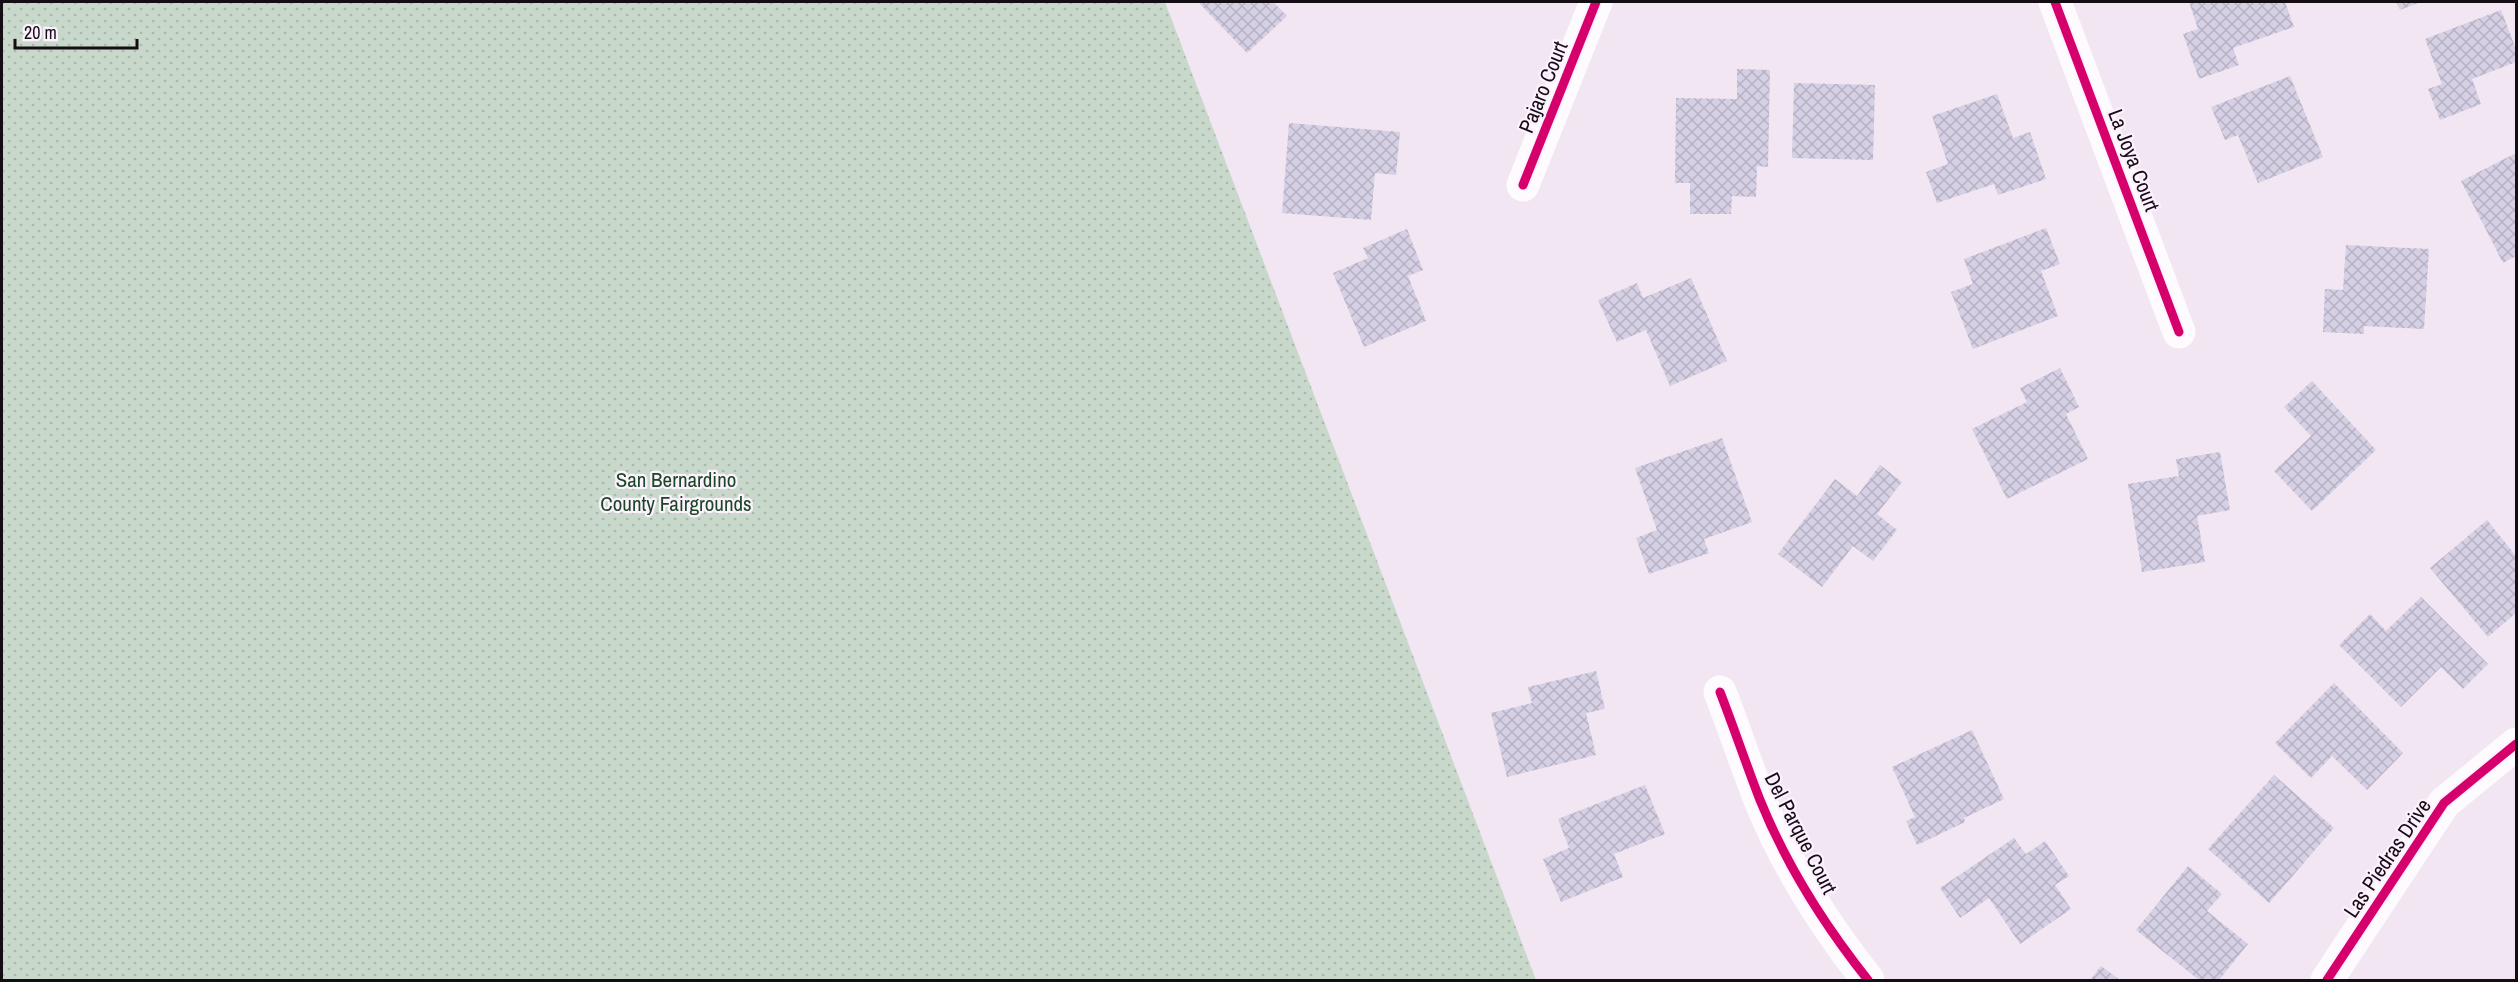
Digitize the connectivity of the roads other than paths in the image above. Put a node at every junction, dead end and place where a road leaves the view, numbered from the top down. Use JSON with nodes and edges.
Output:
{"nodes":[{"id":1,"x":1596,"y":2,"type":"edge"},
{"id":2,"x":2055,"y":2,"type":"edge"},
{"id":3,"x":1523,"y":185,"type":"dead end"},
{"id":4,"x":2179,"y":332,"type":"dead end"},
{"id":5,"x":1720,"y":692,"type":"dead end"},
{"id":6,"x":2517,"y":744,"type":"edge"},
{"id":7,"x":1868,"y":981,"type":"edge"},
{"id":8,"x":2327,"y":981,"type":"edge"}],
"edges":[{"from":1,"to":3,"type":"street","name":"Pajaro Court"},
{"from":2,"to":4,"type":"street","name":"La Joya Court"},
{"from":5,"to":7,"type":"street","name":"Del Parque Court"},
{"from":6,"to":8,"type":"street","name":"Las Piedras Drive"}]}
